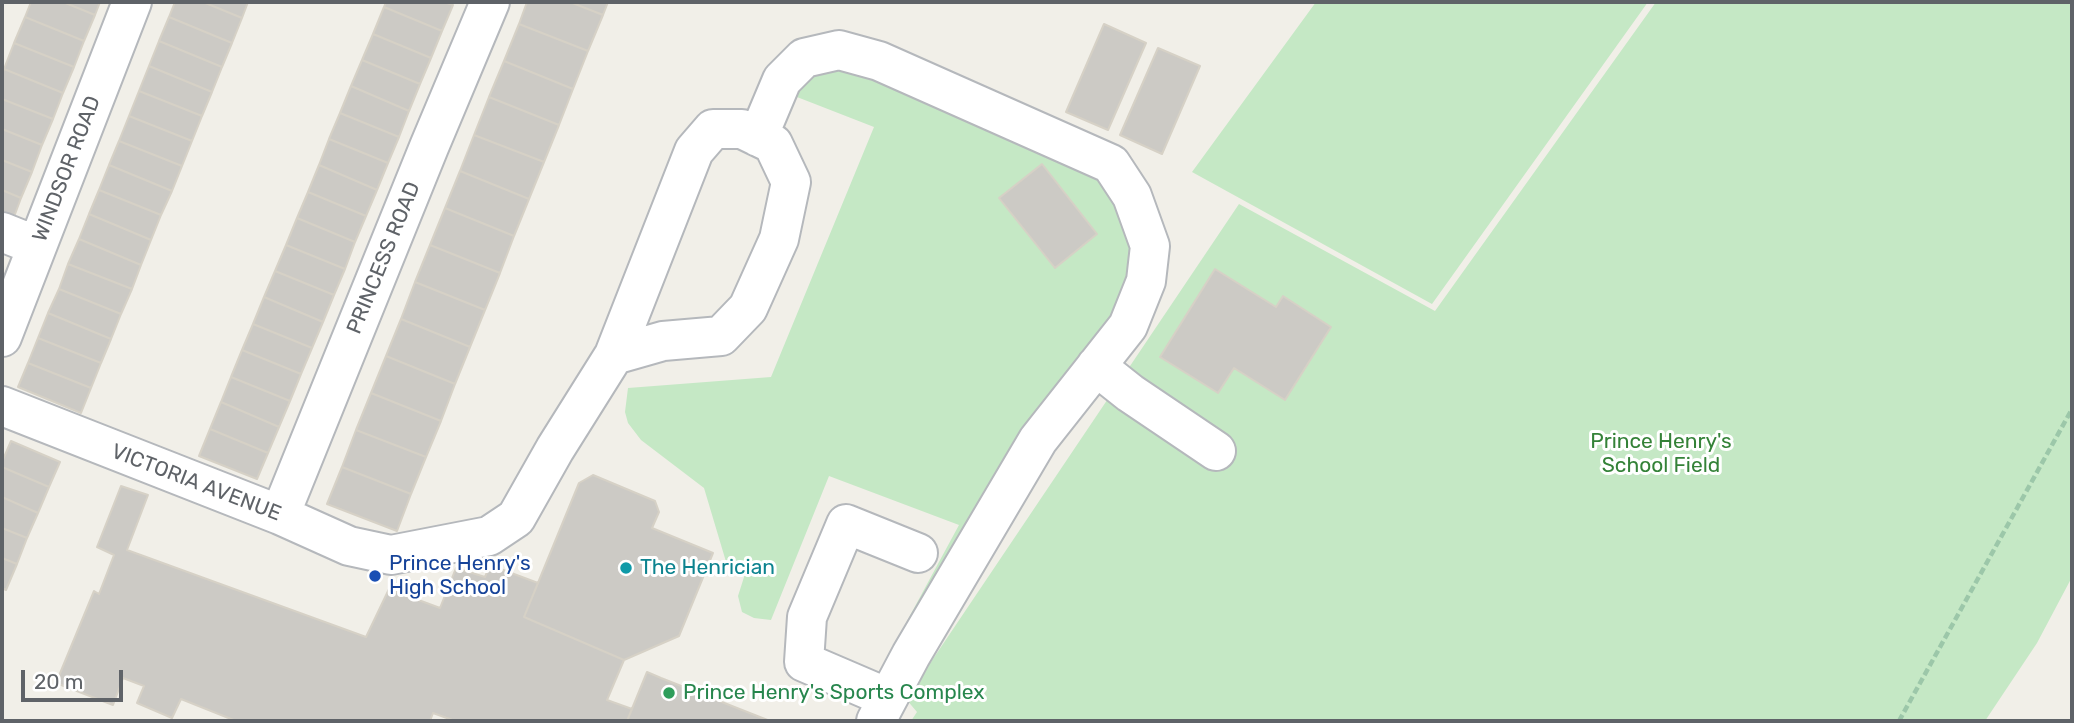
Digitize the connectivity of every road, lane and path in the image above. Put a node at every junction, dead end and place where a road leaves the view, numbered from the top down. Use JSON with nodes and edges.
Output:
{"nodes":[{"id":1,"x":132,"y":2,"type":"edge"},
{"id":2,"x":490,"y":2,"type":"edge"},
{"id":3,"x":758,"y":137,"type":"junction"},
{"id":4,"x":2,"y":232,"type":"edge"},
{"id":5,"x":37,"y":246,"type":"junction"},
{"id":6,"x":2,"y":337,"type":"edge"},
{"id":7,"x":614,"y":355,"type":"junction"},
{"id":8,"x":1096,"y":366,"type":"junction"},
{"id":9,"x":2,"y":406,"type":"edge"},
{"id":10,"x":2072,"y":409,"type":"edge"},
{"id":11,"x":1216,"y":451,"type":"dead end"},
{"id":12,"x":280,"y":515,"type":"junction"},
{"id":13,"x":918,"y":553,"type":"dead end"},
{"id":14,"x":882,"y":710,"type":"edge"},
{"id":15,"x":1899,"y":721,"type":"edge"}],
"edges":[{"from":1,"to":5,"type":"street","name":"WINDSOR ROAD"},
{"from":2,"to":12,"type":"street","name":"PRINCESS ROAD"},
{"from":3,"to":7,"type":"street"},
{"from":3,"to":7,"type":"street"},
{"from":3,"to":8,"type":"street"},
{"from":4,"to":5,"type":"street"},
{"from":5,"to":6,"type":"street","name":"WINDSOR ROAD"},
{"from":7,"to":12,"type":"street","name":"VICTORIA AVENUE"},
{"from":8,"to":11,"type":"street"},
{"from":8,"to":14,"type":"street"},
{"from":9,"to":12,"type":"street","name":"VICTORIA AVENUE"},
{"from":10,"to":15,"type":"path"},
{"from":13,"to":14,"type":"street"}]}
